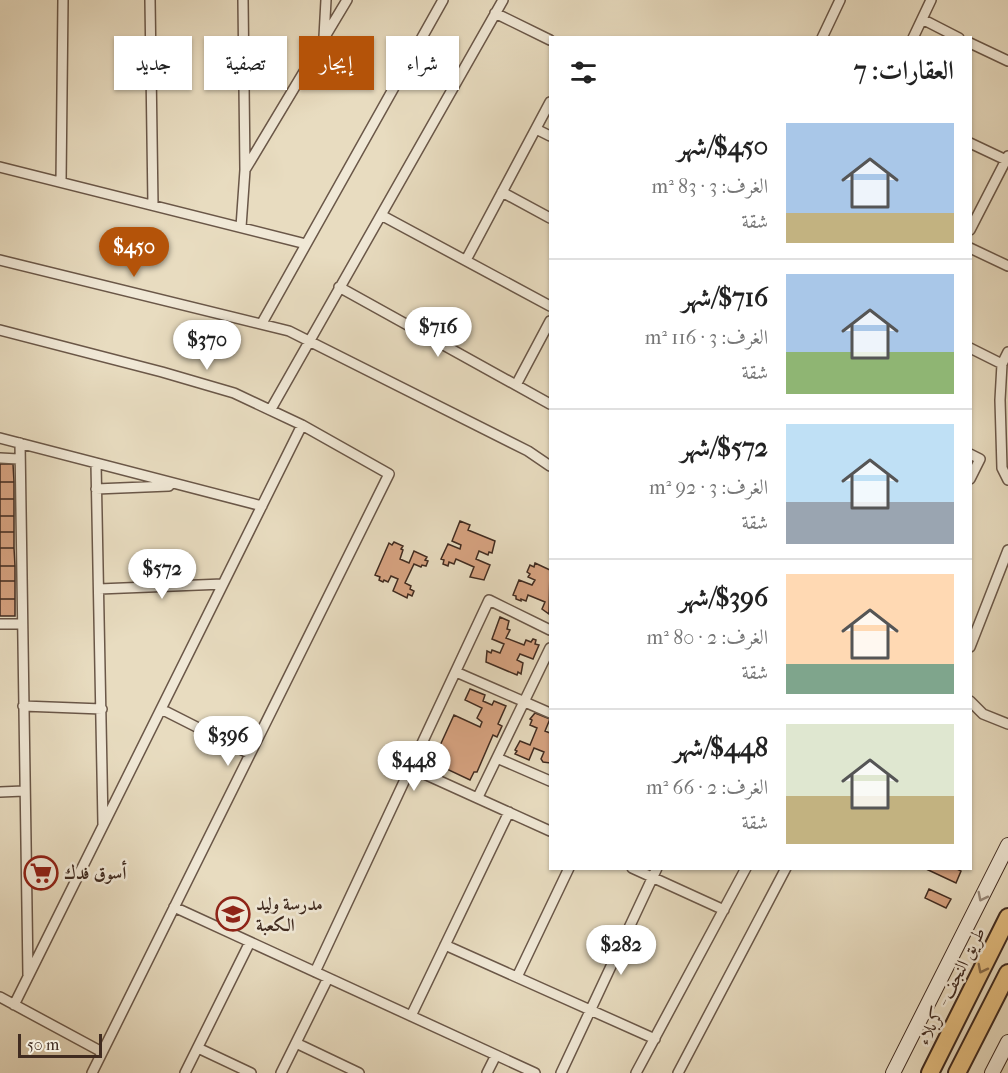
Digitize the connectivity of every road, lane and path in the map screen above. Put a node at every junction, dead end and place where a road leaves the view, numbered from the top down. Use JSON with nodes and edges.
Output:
{"nodes":[{"id":1,"x":63,"y":0,"type":"edge"},
{"id":2,"x":150,"y":0,"type":"edge"},
{"id":3,"x":243,"y":0,"type":"edge"},
{"id":4,"x":326,"y":0,"type":"edge"},
{"id":5,"x":347,"y":0,"type":"edge"},
{"id":6,"x":443,"y":0,"type":"edge"},
{"id":7,"x":502,"y":0,"type":"edge"},
{"id":8,"x":840,"y":0,"type":"edge"},
{"id":9,"x":931,"y":0,"type":"edge"},
{"id":10,"x":495,"y":13,"type":"junction"},
{"id":11,"x":922,"y":20,"type":"junction"},
{"id":12,"x":324,"y":36,"type":"edge"},
{"id":13,"x":326,"y":36,"type":"edge"},
{"id":14,"x":823,"y":36,"type":"edge"},
{"id":15,"x":914,"y":36,"type":"edge"},
{"id":16,"x":955,"y":36,"type":"edge"},
{"id":17,"x":549,"y":40,"type":"edge"},
{"id":18,"x":972,"y":44,"type":"edge"},
{"id":19,"x":1008,"y":61,"type":"edge"},
{"id":20,"x":299,"y":80,"type":"edge"},
{"id":21,"x":549,"y":104,"type":"edge"},
{"id":22,"x":536,"y":129,"type":"junction"},
{"id":23,"x":549,"y":136,"type":"edge"},
{"id":24,"x":972,"y":144,"type":"edge"},
{"id":25,"x":1007,"y":158,"type":"edge"},
{"id":26,"x":0,"y":167,"type":"edge"},
{"id":27,"x":245,"y":170,"type":"junction"},
{"id":28,"x":61,"y":182,"type":"junction"},
{"id":29,"x":502,"y":192,"type":"junction"},
{"id":30,"x":153,"y":205,"type":"junction"},
{"id":31,"x":381,"y":215,"type":"junction"},
{"id":32,"x":549,"y":217,"type":"edge"},
{"id":33,"x":972,"y":226,"type":"edge"},
{"id":34,"x":241,"y":227,"type":"junction"},
{"id":35,"x":306,"y":244,"type":"junction"},
{"id":36,"x":972,"y":249,"type":"edge"},
{"id":37,"x":0,"y":260,"type":"edge"},
{"id":38,"x":466,"y":260,"type":"junction"},
{"id":39,"x":1008,"y":267,"type":"edge"},
{"id":40,"x":339,"y":287,"type":"junction"},
{"id":41,"x":549,"y":305,"type":"edge"},
{"id":42,"x":262,"y":323,"type":"junction"},
{"id":43,"x":549,"y":323,"type":"edge"},
{"id":44,"x":0,"y":330,"type":"edge"},
{"id":45,"x":310,"y":340,"type":"junction"},
{"id":46,"x":972,"y":349,"type":"edge"},
{"id":47,"x":1008,"y":352,"type":"edge"},
{"id":48,"x":1002,"y":364,"type":"junction"},
{"id":49,"x":516,"y":385,"type":"junction"},
{"id":50,"x":549,"y":403,"type":"edge"},
{"id":51,"x":271,"y":409,"type":"junction"},
{"id":52,"x":302,"y":425,"type":"junction"},
{"id":53,"x":0,"y":438,"type":"edge"},
{"id":54,"x":20,"y":443,"type":"junction"},
{"id":55,"x":972,"y":455,"type":"edge"},
{"id":56,"x":0,"y":458,"type":"edge"},
{"id":57,"x":18,"y":459,"type":"junction"},
{"id":58,"x":96,"y":463,"type":"junction"},
{"id":59,"x":549,"y":465,"type":"edge"},
{"id":60,"x":972,"y":475,"type":"edge"},
{"id":61,"x":1008,"y":480,"type":"edge"},
{"id":62,"x":180,"y":485,"type":"junction"},
{"id":63,"x":96,"y":489,"type":"junction"},
{"id":64,"x":262,"y":506,"type":"junction"},
{"id":65,"x":1008,"y":550,"type":"edge"},
{"id":66,"x":223,"y":584,"type":"junction"},
{"id":67,"x":99,"y":589,"type":"junction"},
{"id":68,"x":0,"y":624,"type":"edge"},
{"id":69,"x":21,"y":624,"type":"junction"},
{"id":70,"x":549,"y":630,"type":"edge"},
{"id":71,"x":972,"y":643,"type":"edge"},
{"id":72,"x":549,"y":650,"type":"edge"},
{"id":73,"x":456,"y":672,"type":"junction"},
{"id":74,"x":524,"y":702,"type":"junction"},
{"id":75,"x":972,"y":703,"type":"edge"},
{"id":76,"x":22,"y":706,"type":"junction"},
{"id":77,"x":102,"y":709,"type":"junction"},
{"id":78,"x":161,"y":709,"type":"junction"},
{"id":79,"x":549,"y":713,"type":"edge"},
{"id":80,"x":1008,"y":724,"type":"edge"},
{"id":81,"x":250,"y":754,"type":"junction"},
{"id":82,"x":497,"y":758,"type":"junction"},
{"id":83,"x":411,"y":768,"type":"junction"},
{"id":84,"x":549,"y":781,"type":"edge"},
{"id":85,"x":24,"y":791,"type":"junction"},
{"id":86,"x":0,"y":792,"type":"edge"},
{"id":87,"x":478,"y":797,"type":"junction"},
{"id":88,"x":509,"y":812,"type":"junction"},
{"id":89,"x":103,"y":826,"type":"junction"},
{"id":90,"x":549,"y":831,"type":"edge"},
{"id":91,"x":1008,"y":844,"type":"edge"},
{"id":92,"x":568,"y":870,"type":"edge"},
{"id":93,"x":636,"y":870,"type":"edge"},
{"id":94,"x":656,"y":870,"type":"edge"},
{"id":95,"x":745,"y":870,"type":"edge"},
{"id":96,"x":785,"y":870,"type":"edge"},
{"id":97,"x":653,"y":878,"type":"junction"},
{"id":98,"x":174,"y":907,"type":"junction"},
{"id":99,"x":724,"y":910,"type":"junction"},
{"id":100,"x":1008,"y":917,"type":"edge"},
{"id":101,"x":250,"y":942,"type":"junction"},
{"id":102,"x":445,"y":945,"type":"junction"},
{"id":103,"x":315,"y":972,"type":"junction"},
{"id":104,"x":1008,"y":973,"type":"edge"},
{"id":105,"x":517,"y":977,"type":"junction"},
{"id":106,"x":28,"y":978,"type":"junction"},
{"id":107,"x":328,"y":978,"type":"junction"},
{"id":108,"x":0,"y":997,"type":"edge"},
{"id":109,"x":14,"y":1005,"type":"junction"},
{"id":110,"x":591,"y":1010,"type":"junction"},
{"id":111,"x":411,"y":1016,"type":"junction"},
{"id":112,"x":655,"y":1039,"type":"junction"},
{"id":113,"x":1008,"y":1042,"type":"edge"},
{"id":114,"x":296,"y":1043,"type":"junction"},
{"id":115,"x":198,"y":1048,"type":"junction"},
{"id":116,"x":102,"y":1052,"type":"junction"},
{"id":117,"x":496,"y":1055,"type":"junction"},
{"id":118,"x":338,"y":1063,"type":"junction"},
{"id":119,"x":92,"y":1073,"type":"edge"},
{"id":120,"x":185,"y":1073,"type":"edge"},
{"id":121,"x":250,"y":1073,"type":"edge"},
{"id":122,"x":281,"y":1073,"type":"edge"},
{"id":123,"x":333,"y":1073,"type":"edge"},
{"id":124,"x":359,"y":1073,"type":"edge"},
{"id":125,"x":487,"y":1073,"type":"edge"},
{"id":126,"x":535,"y":1073,"type":"edge"},
{"id":127,"x":561,"y":1073,"type":"edge"},
{"id":128,"x":636,"y":1073,"type":"edge"},
{"id":129,"x":678,"y":1073,"type":"edge"},
{"id":130,"x":893,"y":1073,"type":"edge"},
{"id":131,"x":930,"y":1073,"type":"edge"},
{"id":132,"x":957,"y":1073,"type":"edge"},
{"id":133,"x":992,"y":1073,"type":"edge"}],
"edges":[{"from":1,"to":28,"type":"street"},
{"from":2,"to":30,"type":"street"},
{"from":3,"to":27,"type":"street"},
{"from":4,"to":12,"type":"street"},
{"from":5,"to":13,"type":"street"},
{"from":6,"to":35,"type":"street"},
{"from":7,"to":10,"type":"street"},
{"from":8,"to":14,"type":"street"},
{"from":9,"to":11,"type":"street"},
{"from":10,"to":17,"type":"street"},
{"from":10,"to":31,"type":"street"},
{"from":11,"to":15,"type":"street"},
{"from":11,"to":16,"type":"street"},
{"from":18,"to":19,"type":"street"},
{"from":20,"to":27,"type":"street"},
{"from":21,"to":22,"type":"street"},
{"from":22,"to":23,"type":"street"},
{"from":22,"to":29,"type":"street"},
{"from":24,"to":25,"type":"street"},
{"from":25,"to":33,"type":"street"},
{"from":26,"to":28,"type":"street"},
{"from":27,"to":34,"type":"street"},
{"from":28,"to":30,"type":"street"},
{"from":29,"to":32,"type":"street"},
{"from":29,"to":38,"type":"street"},
{"from":30,"to":34,"type":"street"},
{"from":31,"to":38,"type":"street"},
{"from":31,"to":40,"type":"street"},
{"from":34,"to":35,"type":"street"},
{"from":35,"to":42,"type":"street"},
{"from":36,"to":39,"type":"street"},
{"from":37,"to":42,"type":"street"},
{"from":38,"to":41,"type":"street"},
{"from":40,"to":45,"type":"street"},
{"from":40,"to":49,"type":"street"},
{"from":42,"to":45,"type":"street"},
{"from":43,"to":49,"type":"street"},
{"from":44,"to":51,"type":"street"},
{"from":45,"to":51,"type":"street"},
{"from":45,"to":59,"type":"street"},
{"from":46,"to":48,"type":"street"},
{"from":47,"to":48,"type":"street"},
{"from":48,"to":61,"type":"street"},
{"from":49,"to":50,"type":"street"},
{"from":51,"to":52,"type":"street"},
{"from":52,"to":64,"type":"street"},
{"from":52,"to":81,"type":"street"},
{"from":53,"to":54,"type":"street"},
{"from":54,"to":57,"type":"street"},
{"from":54,"to":58,"type":"street"},
{"from":55,"to":60,"type":"street"},
{"from":56,"to":57,"type":"street"},
{"from":57,"to":69,"type":"street"},
{"from":58,"to":62,"type":"street"},
{"from":58,"to":63,"type":"street"},
{"from":62,"to":63,"type":"street"},
{"from":62,"to":64,"type":"street"},
{"from":63,"to":67,"type":"street"},
{"from":64,"to":66,"type":"street"},
{"from":65,"to":71,"type":"street"},
{"from":66,"to":67,"type":"street"},
{"from":66,"to":78,"type":"street"},
{"from":67,"to":77,"type":"street"},
{"from":68,"to":69,"type":"street"},
{"from":69,"to":76,"type":"street"},
{"from":70,"to":73,"type":"street"},
{"from":72,"to":74,"type":"street"},
{"from":73,"to":74,"type":"street"},
{"from":73,"to":83,"type":"street"},
{"from":74,"to":79,"type":"street"},
{"from":74,"to":82,"type":"street"},
{"from":75,"to":80,"type":"street"},
{"from":76,"to":77,"type":"street"},
{"from":76,"to":85,"type":"street"},
{"from":77,"to":89,"type":"street"},
{"from":78,"to":81,"type":"street"},
{"from":78,"to":89,"type":"street"},
{"from":81,"to":98,"type":"street"},
{"from":82,"to":84,"type":"street"},
{"from":82,"to":87,"type":"street"},
{"from":83,"to":87,"type":"street"},
{"from":83,"to":103,"type":"street"},
{"from":85,"to":86,"type":"street"},
{"from":85,"to":106,"type":"street"},
{"from":87,"to":88,"type":"street"},
{"from":88,"to":90,"type":"street"},
{"from":88,"to":102,"type":"street"},
{"from":89,"to":106,"type":"street"},
{"from":91,"to":130,"type":"main road","one_way":true},
{"from":92,"to":105,"type":"street"},
{"from":93,"to":97,"type":"street"},
{"from":94,"to":97,"type":"street"},
{"from":95,"to":99,"type":"street"},
{"from":96,"to":129,"type":"street"},
{"from":97,"to":99,"type":"street"},
{"from":97,"to":110,"type":"street"},
{"from":98,"to":101,"type":"street"},
{"from":98,"to":116,"type":"street"},
{"from":99,"to":112,"type":"street"},
{"from":100,"to":131,"type":"highway","name":"طريق النجف - کربلاء","one_way":true},
{"from":101,"to":103,"type":"street"},
{"from":101,"to":115,"type":"street"},
{"from":102,"to":105,"type":"street"},
{"from":102,"to":111,"type":"street"},
{"from":103,"to":107,"type":"street"},
{"from":104,"to":132,"type":"highway"},
{"from":105,"to":110,"type":"street"},
{"from":106,"to":109,"type":"street"},
{"from":107,"to":111,"type":"street"},
{"from":107,"to":114,"type":"street"},
{"from":108,"to":109,"type":"street"},
{"from":109,"to":116,"type":"street"},
{"from":110,"to":112,"type":"street"},
{"from":110,"to":127,"type":"street"},
{"from":111,"to":117,"type":"street"},
{"from":112,"to":128,"type":"street"},
{"from":113,"to":133,"type":"main road"},
{"from":114,"to":118,"type":"street"},
{"from":114,"to":122,"type":"street"},
{"from":115,"to":120,"type":"street"},
{"from":115,"to":121,"type":"street"},
{"from":116,"to":119,"type":"street"},
{"from":117,"to":125,"type":"street"},
{"from":117,"to":126,"type":"street"},
{"from":118,"to":123,"type":"street"},
{"from":118,"to":124,"type":"street"}]}
